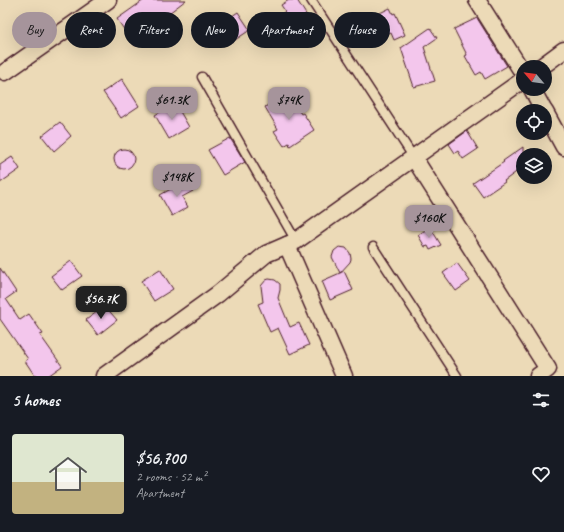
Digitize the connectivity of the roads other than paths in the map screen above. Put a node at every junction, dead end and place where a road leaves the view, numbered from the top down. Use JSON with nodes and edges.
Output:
{"nodes":[{"id":1,"x":108,"y":0,"type":"edge"},
{"id":2,"x":311,"y":0,"type":"edge"},
{"id":3,"x":477,"y":0,"type":"edge"},
{"id":4,"x":564,"y":50,"type":"edge"},
{"id":5,"x":550,"y":60,"type":"edge"},
{"id":6,"x":516,"y":61,"type":"edge"},
{"id":7,"x":2,"y":69,"type":"edge"},
{"id":8,"x":202,"y":77,"type":"dead end"},
{"id":9,"x":516,"y":85,"type":"edge"},
{"id":10,"x":552,"y":125,"type":"edge"},
{"id":11,"x":564,"y":147,"type":"edge"},
{"id":12,"x":414,"y":158,"type":"junction"},
{"id":13,"x":292,"y":243,"type":"junction"},
{"id":14,"x":373,"y":247,"type":"dead end"},
{"id":15,"x":104,"y":376,"type":"edge"},
{"id":16,"x":344,"y":376,"type":"edge"},
{"id":17,"x":457,"y":376,"type":"edge"},
{"id":18,"x":538,"y":376,"type":"edge"}],
"edges":[{"from":1,"to":7,"type":"street"},
{"from":2,"to":12,"type":"lane"},
{"from":3,"to":6,"type":"street"},
{"from":4,"to":5,"type":"street"},
{"from":8,"to":13,"type":"lane"},
{"from":9,"to":12,"type":"street"},
{"from":10,"to":11,"type":"street"},
{"from":12,"to":13,"type":"street"},
{"from":12,"to":18,"type":"street"},
{"from":13,"to":15,"type":"street"},
{"from":13,"to":16,"type":"street"},
{"from":14,"to":17,"type":"lane"}]}
